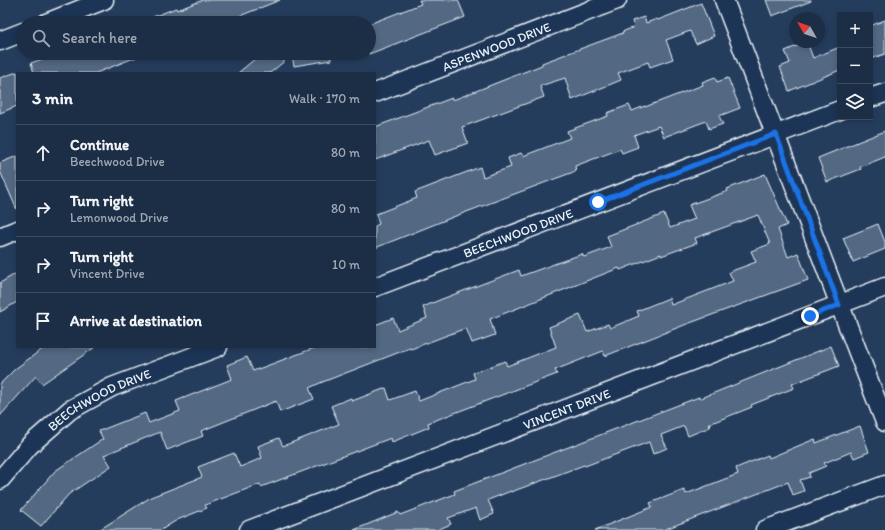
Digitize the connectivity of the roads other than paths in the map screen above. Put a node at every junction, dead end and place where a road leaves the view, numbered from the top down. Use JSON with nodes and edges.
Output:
{"nodes":[{"id":1,"x":104,"y":0,"type":"edge"},
{"id":2,"x":617,"y":0,"type":"edge"},
{"id":3,"x":724,"y":0,"type":"edge"},
{"id":4,"x":64,"y":16,"type":"edge"},
{"id":5,"x":16,"y":35,"type":"edge"},
{"id":6,"x":0,"y":42,"type":"edge"},
{"id":7,"x":376,"y":93,"type":"edge"},
{"id":8,"x":885,"y":93,"type":"edge"},
{"id":9,"x":873,"y":97,"type":"edge"},
{"id":10,"x":837,"y":111,"type":"edge"},
{"id":11,"x":776,"y":134,"type":"junction"},
{"id":12,"x":16,"y":230,"type":"edge"},
{"id":13,"x":0,"y":237,"type":"edge"},
{"id":14,"x":376,"y":287,"type":"edge"},
{"id":15,"x":885,"y":287,"type":"edge"},
{"id":16,"x":839,"y":305,"type":"junction"},
{"id":17,"x":215,"y":348,"type":"edge"},
{"id":18,"x":885,"y":422,"type":"edge"},
{"id":19,"x":0,"y":480,"type":"edge"},
{"id":20,"x":885,"y":484,"type":"edge"},
{"id":21,"x":249,"y":530,"type":"edge"},
{"id":22,"x":765,"y":530,"type":"edge"}],
"edges":[{"from":1,"to":4,"type":"street"},
{"from":2,"to":7,"type":"street","name":"ASPENWOOD DRIVE"},
{"from":3,"to":11,"type":"street"},
{"from":5,"to":6,"type":"street"},
{"from":8,"to":9,"type":"street"},
{"from":10,"to":11,"type":"street","name":"BEECHWOOD DRIVE"},
{"from":11,"to":14,"type":"street","name":"BEECHWOOD DRIVE"},
{"from":11,"to":16,"type":"street"},
{"from":12,"to":13,"type":"street"},
{"from":15,"to":16,"type":"street","name":"VINCENT DRIVE"},
{"from":16,"to":18,"type":"street"},
{"from":16,"to":21,"type":"street","name":"VINCENT DRIVE"},
{"from":17,"to":19,"type":"street","name":"BEECHWOOD DRIVE"},
{"from":20,"to":22,"type":"street"}]}
